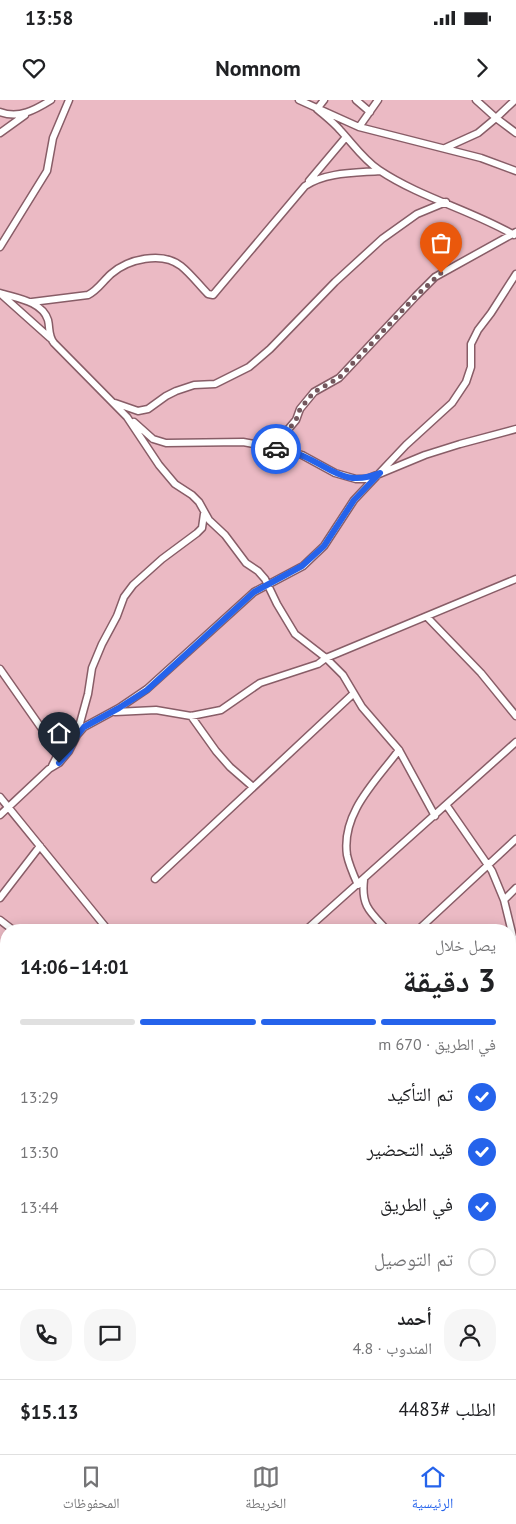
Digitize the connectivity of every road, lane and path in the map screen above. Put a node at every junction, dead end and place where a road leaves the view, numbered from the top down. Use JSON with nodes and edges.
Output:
{"nodes":[{"id":1,"x":51,"y":100,"type":"edge"},
{"id":2,"x":70,"y":100,"type":"edge"},
{"id":3,"x":299,"y":100,"type":"edge"},
{"id":4,"x":324,"y":100,"type":"edge"},
{"id":5,"x":356,"y":100,"type":"edge"},
{"id":6,"x":378,"y":100,"type":"edge"},
{"id":7,"x":476,"y":100,"type":"edge"},
{"id":8,"x":515,"y":100,"type":"edge"},
{"id":9,"x":317,"y":109,"type":"junction"},
{"id":10,"x":0,"y":112,"type":"edge"},
{"id":11,"x":28,"y":112,"type":"junction"},
{"id":12,"x":370,"y":112,"type":"junction"},
{"id":13,"x":496,"y":118,"type":"junction"},
{"id":14,"x":359,"y":127,"type":"junction"},
{"id":15,"x":0,"y":133,"type":"edge"},
{"id":16,"x":516,"y":133,"type":"edge"},
{"id":17,"x":346,"y":137,"type":"junction"},
{"id":18,"x":445,"y":148,"type":"junction"},
{"id":19,"x":380,"y":171,"type":"junction"},
{"id":20,"x":516,"y":171,"type":"edge"},
{"id":21,"x":305,"y":186,"type":"junction"},
{"id":22,"x":446,"y":202,"type":"junction"},
{"id":23,"x":515,"y":234,"type":"edge"},
{"id":24,"x":0,"y":247,"type":"edge"},
{"id":25,"x":516,"y":274,"type":"edge"},
{"id":26,"x":0,"y":293,"type":"edge"},
{"id":27,"x":30,"y":302,"type":"junction"},
{"id":28,"x":50,"y":338,"type":"junction"},
{"id":29,"x":114,"y":403,"type":"junction"},
{"id":30,"x":127,"y":417,"type":"junction"},
{"id":31,"x":516,"y":429,"type":"edge"},
{"id":32,"x":265,"y":446,"type":"junction"},
{"id":33,"x":380,"y":473,"type":"junction"},
{"id":34,"x":204,"y":512,"type":"junction"},
{"id":35,"x":516,"y":579,"type":"edge"},
{"id":36,"x":268,"y":585,"type":"junction"},
{"id":37,"x":427,"y":617,"type":"junction"},
{"id":38,"x":326,"y":658,"type":"junction"},
{"id":39,"x":0,"y":669,"type":"edge"},
{"id":40,"x":353,"y":694,"type":"junction"},
{"id":41,"x":111,"y":713,"type":"junction"},
{"id":42,"x":191,"y":716,"type":"junction"},
{"id":43,"x":516,"y":716,"type":"edge"},
{"id":44,"x":77,"y":736,"type":"junction"},
{"id":45,"x":516,"y":742,"type":"edge"},
{"id":46,"x":399,"y":750,"type":"junction"},
{"id":47,"x":49,"y":769,"type":"junction"},
{"id":48,"x":254,"y":787,"type":"junction"},
{"id":49,"x":0,"y":797,"type":"edge"},
{"id":50,"x":9,"y":806,"type":"junction"},
{"id":51,"x":447,"y":806,"type":"junction"},
{"id":52,"x":0,"y":815,"type":"edge"},
{"id":53,"x":435,"y":816,"type":"junction"},
{"id":54,"x":516,"y":839,"type":"edge"},
{"id":55,"x":40,"y":846,"type":"junction"},
{"id":56,"x":488,"y":864,"type":"junction"},
{"id":57,"x":155,"y":879,"type":"dead end"},
{"id":58,"x":364,"y":880,"type":"junction"},
{"id":59,"x":358,"y":885,"type":"junction"},
{"id":60,"x":516,"y":888,"type":"edge"},
{"id":61,"x":0,"y":898,"type":"edge"},
{"id":62,"x":504,"y":900,"type":"junction"},
{"id":63,"x":103,"y":924,"type":"edge"},
{"id":64,"x":313,"y":924,"type":"edge"},
{"id":65,"x":382,"y":924,"type":"edge"},
{"id":66,"x":424,"y":924,"type":"edge"},
{"id":67,"x":510,"y":924,"type":"edge"}],
"edges":[{"from":1,"to":11,"type":"street"},
{"from":2,"to":24,"type":"street"},
{"from":3,"to":9,"type":"street"},
{"from":4,"to":9,"type":"street"},
{"from":5,"to":12,"type":"street"},
{"from":6,"to":12,"type":"street"},
{"from":7,"to":13,"type":"street"},
{"from":8,"to":13,"type":"street"},
{"from":9,"to":14,"type":"street"},
{"from":9,"to":17,"type":"street"},
{"from":10,"to":11,"type":"street"},
{"from":11,"to":15,"type":"street"},
{"from":12,"to":14,"type":"street"},
{"from":13,"to":16,"type":"street"},
{"from":13,"to":18,"type":"street"},
{"from":14,"to":18,"type":"street"},
{"from":17,"to":19,"type":"street"},
{"from":17,"to":21,"type":"street"},
{"from":18,"to":20,"type":"street"},
{"from":19,"to":21,"type":"street"},
{"from":19,"to":22,"type":"street"},
{"from":21,"to":27,"type":"street"},
{"from":22,"to":23,"type":"street"},
{"from":22,"to":29,"type":"street"},
{"from":23,"to":32,"type":"street"},
{"from":25,"to":33,"type":"street"},
{"from":26,"to":27,"type":"street"},
{"from":26,"to":28,"type":"street"},
{"from":27,"to":28,"type":"street"},
{"from":28,"to":29,"type":"street"},
{"from":29,"to":30,"type":"street"},
{"from":30,"to":32,"type":"street"},
{"from":30,"to":34,"type":"street"},
{"from":31,"to":33,"type":"street"},
{"from":32,"to":33,"type":"street"},
{"from":33,"to":36,"type":"street"},
{"from":34,"to":36,"type":"street"},
{"from":34,"to":44,"type":"street"},
{"from":35,"to":37,"type":"street"},
{"from":36,"to":38,"type":"street"},
{"from":36,"to":41,"type":"street"},
{"from":37,"to":38,"type":"street"},
{"from":37,"to":43,"type":"street"},
{"from":38,"to":40,"type":"street"},
{"from":38,"to":42,"type":"street"},
{"from":39,"to":47,"type":"street"},
{"from":40,"to":46,"type":"street"},
{"from":40,"to":48,"type":"street"},
{"from":41,"to":42,"type":"street"},
{"from":41,"to":44,"type":"street"},
{"from":42,"to":48,"type":"street"},
{"from":44,"to":47,"type":"street"},
{"from":45,"to":51,"type":"street"},
{"from":46,"to":53,"type":"street"},
{"from":46,"to":59,"type":"street"},
{"from":47,"to":50,"type":"street"},
{"from":48,"to":57,"type":"street"},
{"from":49,"to":50,"type":"street"},
{"from":50,"to":52,"type":"street"},
{"from":50,"to":55,"type":"street"},
{"from":51,"to":53,"type":"street"},
{"from":51,"to":56,"type":"street"},
{"from":53,"to":58,"type":"street"},
{"from":54,"to":56,"type":"street"},
{"from":55,"to":61,"type":"street"},
{"from":55,"to":63,"type":"street"},
{"from":56,"to":62,"type":"street"},
{"from":56,"to":66,"type":"street"},
{"from":58,"to":59,"type":"street"},
{"from":58,"to":65,"type":"street"},
{"from":59,"to":64,"type":"street"},
{"from":60,"to":62,"type":"street"},
{"from":62,"to":67,"type":"street"}]}
